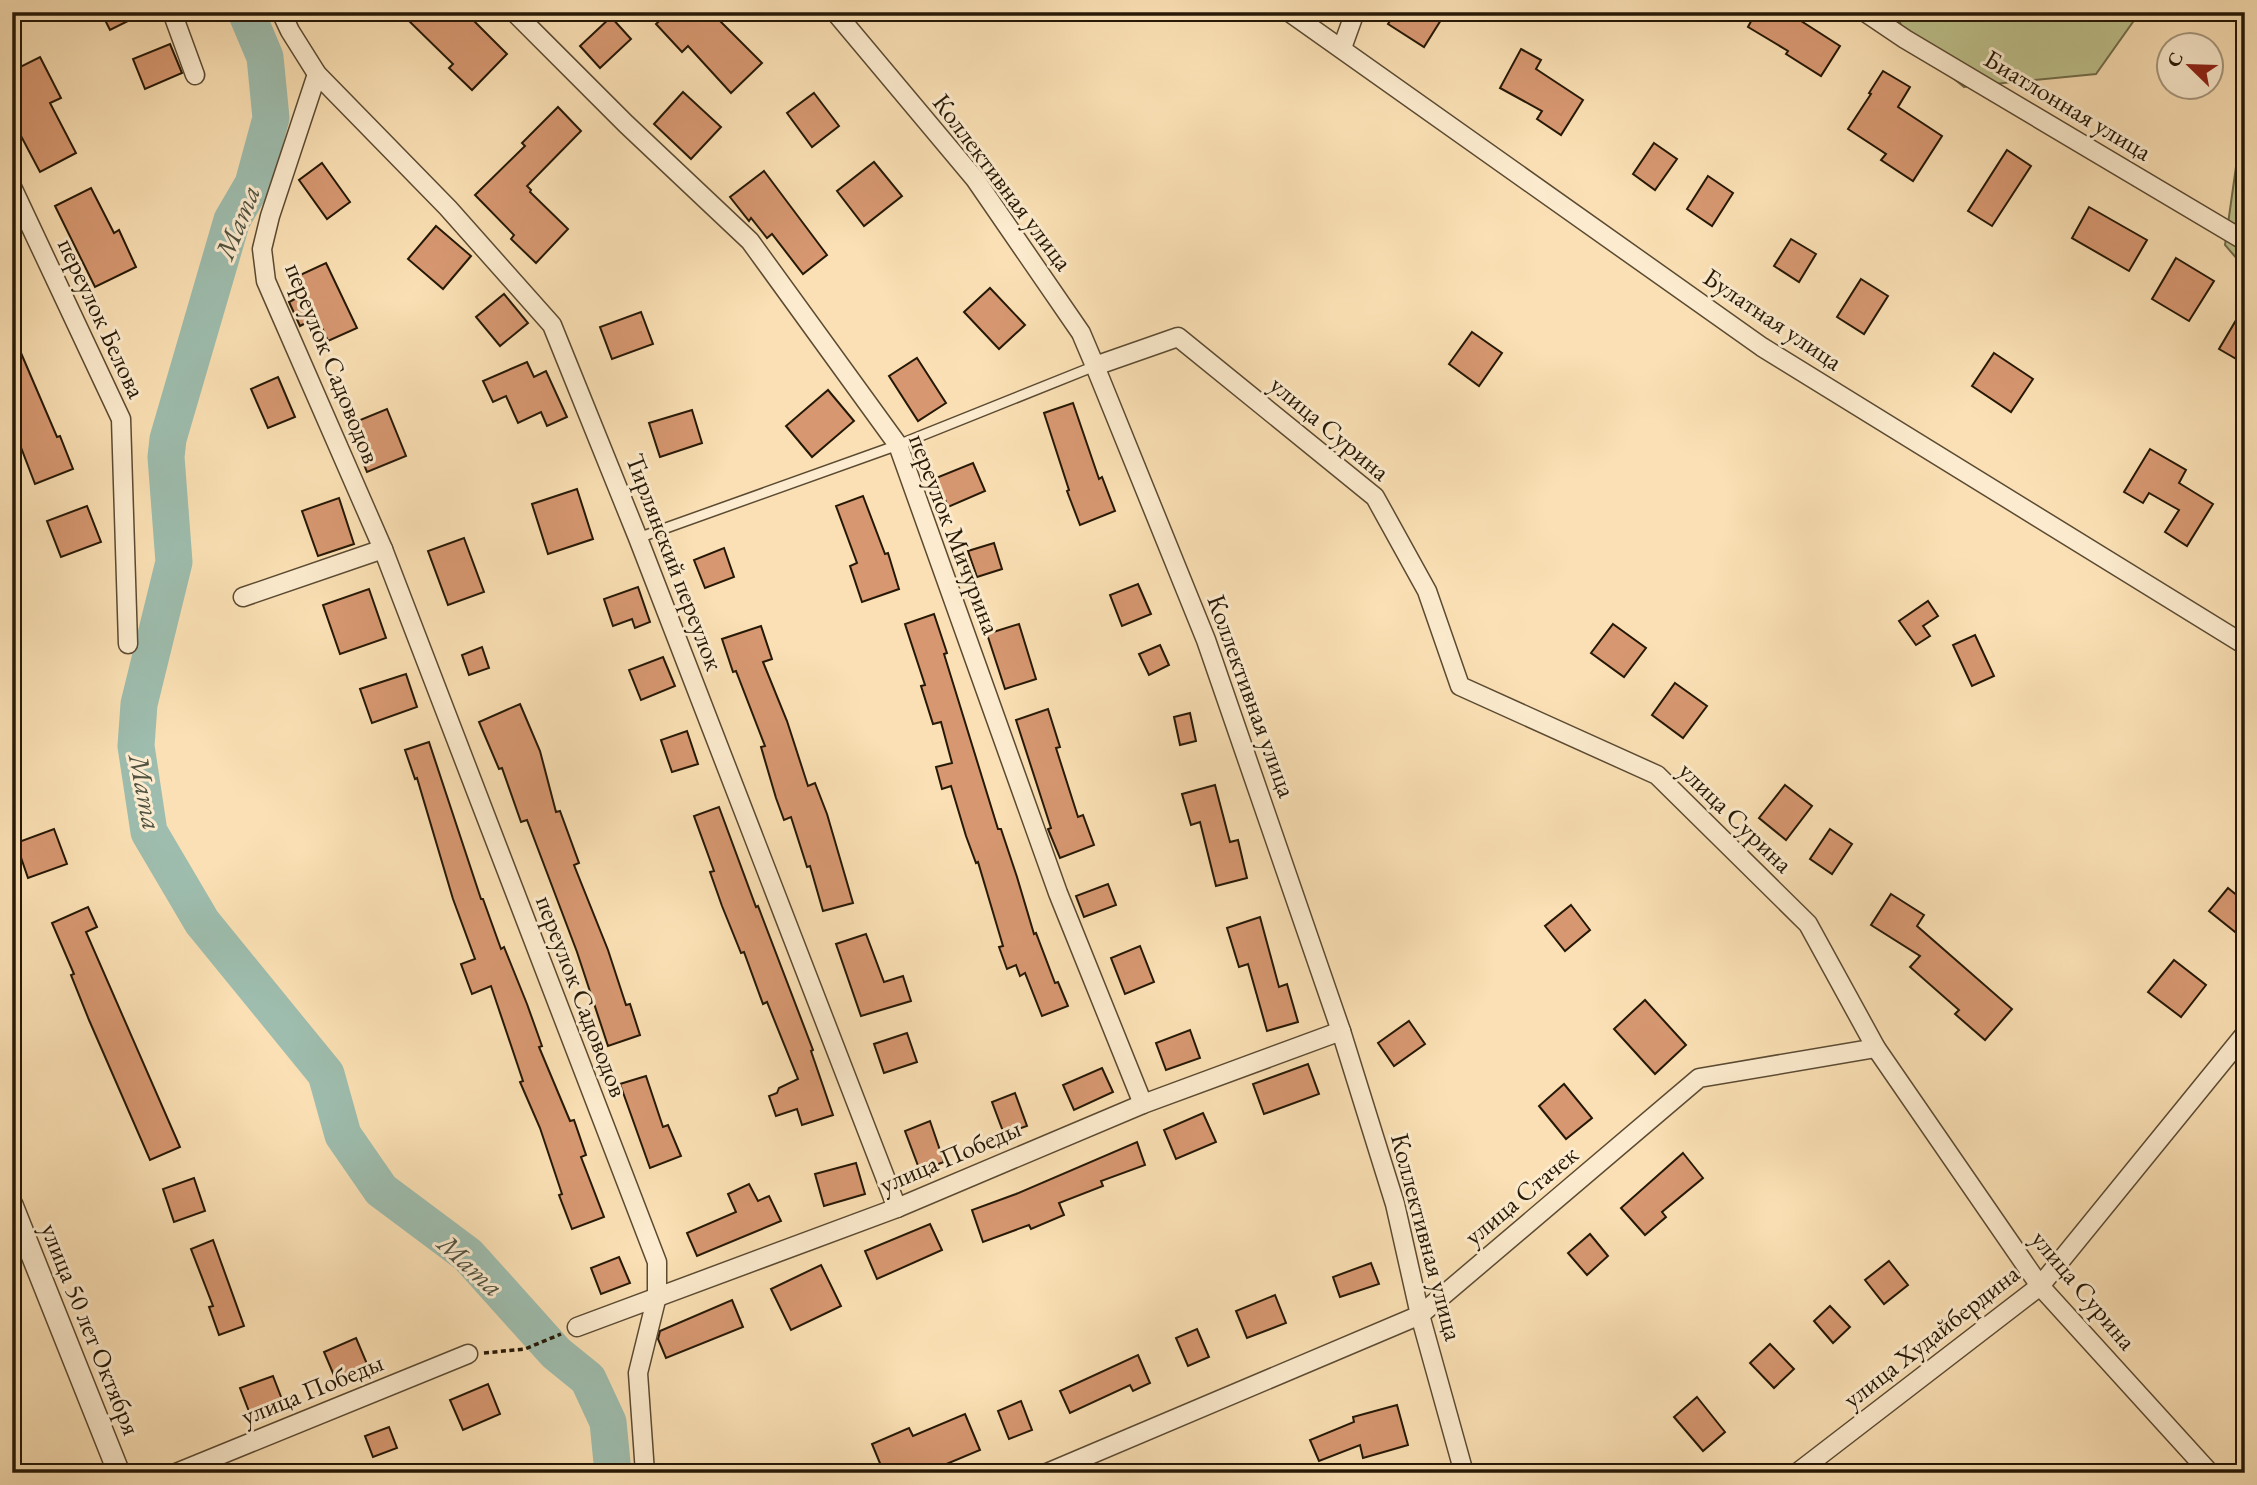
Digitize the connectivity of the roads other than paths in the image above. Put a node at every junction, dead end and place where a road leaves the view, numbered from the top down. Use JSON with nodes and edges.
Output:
{"nodes":[{"id":1,"x":172,"y":12,"type":"edge"},
{"id":2,"x":281,"y":12,"type":"edge"},
{"id":3,"x":514,"y":12,"type":"edge"},
{"id":4,"x":835,"y":12,"type":"edge"},
{"id":5,"x":1289,"y":12,"type":"edge"},
{"id":6,"x":1355,"y":12,"type":"edge"},
{"id":7,"x":1877,"y":16,"type":"edge"},
{"id":8,"x":1342,"y":48,"type":"junction"},
{"id":9,"x":317,"y":74,"type":"junction"},
{"id":10,"x":195,"y":75,"type":"dead end"},
{"id":11,"x":12,"y":187,"type":"edge"},
{"id":12,"x":2245,"y":241,"type":"edge"},
{"id":13,"x":1095,"y":366,"type":"junction"},
{"id":14,"x":898,"y":445,"type":"junction"},
{"id":15,"x":638,"y":538,"type":"junction"},
{"id":16,"x":383,"y":549,"type":"junction"},
{"id":17,"x":243,"y":597,"type":"dead end"},
{"id":18,"x":128,"y":644,"type":"dead end"},
{"id":19,"x":2245,"y":645,"type":"edge"},
{"id":20,"x":1341,"y":1031,"type":"junction"},
{"id":21,"x":2245,"y":1034,"type":"edge"},
{"id":22,"x":1876,"y":1048,"type":"junction"},
{"id":23,"x":1143,"y":1104,"type":"junction"},
{"id":24,"x":12,"y":1205,"type":"edge"},
{"id":25,"x":897,"y":1208,"type":"junction"},
{"id":26,"x":2040,"y":1286,"type":"junction"},
{"id":27,"x":657,"y":1296,"type":"junction"},
{"id":28,"x":1420,"y":1315,"type":"junction"},
{"id":29,"x":577,"y":1327,"type":"road end"},
{"id":30,"x":468,"y":1354,"type":"road end"},
{"id":31,"x":119,"y":1473,"type":"edge"},
{"id":32,"x":176,"y":1473,"type":"edge"},
{"id":33,"x":645,"y":1473,"type":"edge"},
{"id":34,"x":1047,"y":1473,"type":"edge"},
{"id":35,"x":1464,"y":1473,"type":"edge"},
{"id":36,"x":1797,"y":1473,"type":"edge"},
{"id":37,"x":2210,"y":1473,"type":"edge"}],
"edges":[{"from":1,"to":10,"type":"street"},
{"from":2,"to":9,"type":"street","name":"Тирлянский переулок"},
{"from":3,"to":14,"type":"street","name":"переулок Мичурина"},
{"from":4,"to":13,"type":"street","name":"Коллективная улица"},
{"from":5,"to":8,"type":"street","name":"Булатная улица"},
{"from":6,"to":8,"type":"street"},
{"from":7,"to":12,"type":"street","name":"Биатлонная улица"},
{"from":8,"to":19,"type":"street","name":"Булатная улица"},
{"from":9,"to":15,"type":"street","name":"Тирлянский переулок"},
{"from":9,"to":16,"type":"street","name":"переулок Садоводов"},
{"from":11,"to":18,"type":"street","name":"переулок Белова"},
{"from":13,"to":14,"type":"lane"},
{"from":13,"to":20,"type":"street","name":"Коллективная улица"},
{"from":13,"to":22,"type":"street","name":"улица Сурина"},
{"from":14,"to":15,"type":"lane"},
{"from":14,"to":23,"type":"street","name":"переулок Мичурина"},
{"from":15,"to":25,"type":"street","name":"Тирлянский переулок"},
{"from":16,"to":17,"type":"street"},
{"from":16,"to":27,"type":"street","name":"переулок Садоводов"},
{"from":20,"to":23,"type":"street","name":"улица Победы"},
{"from":20,"to":28,"type":"street","name":"Коллективная улица"},
{"from":21,"to":26,"type":"street","name":"улица Худайбердина"},
{"from":22,"to":26,"type":"street","name":"улица Сурина"},
{"from":22,"to":28,"type":"street","name":"улица Стачек"},
{"from":23,"to":25,"type":"street","name":"улица Победы"},
{"from":24,"to":31,"type":"street","name":"улица 50 лет Октября"},
{"from":25,"to":27,"type":"street","name":"улица Победы"},
{"from":26,"to":36,"type":"street","name":"улица Худайбердина"},
{"from":26,"to":37,"type":"street","name":"улица Сурина"},
{"from":27,"to":29,"type":"street","name":"улица Победы"},
{"from":27,"to":33,"type":"street","name":"переулок Садоводов"},
{"from":28,"to":34,"type":"street","name":"улица Стачек"},
{"from":28,"to":35,"type":"street","name":"Коллективная улица"},
{"from":30,"to":32,"type":"street","name":"улица Победы"}]}
